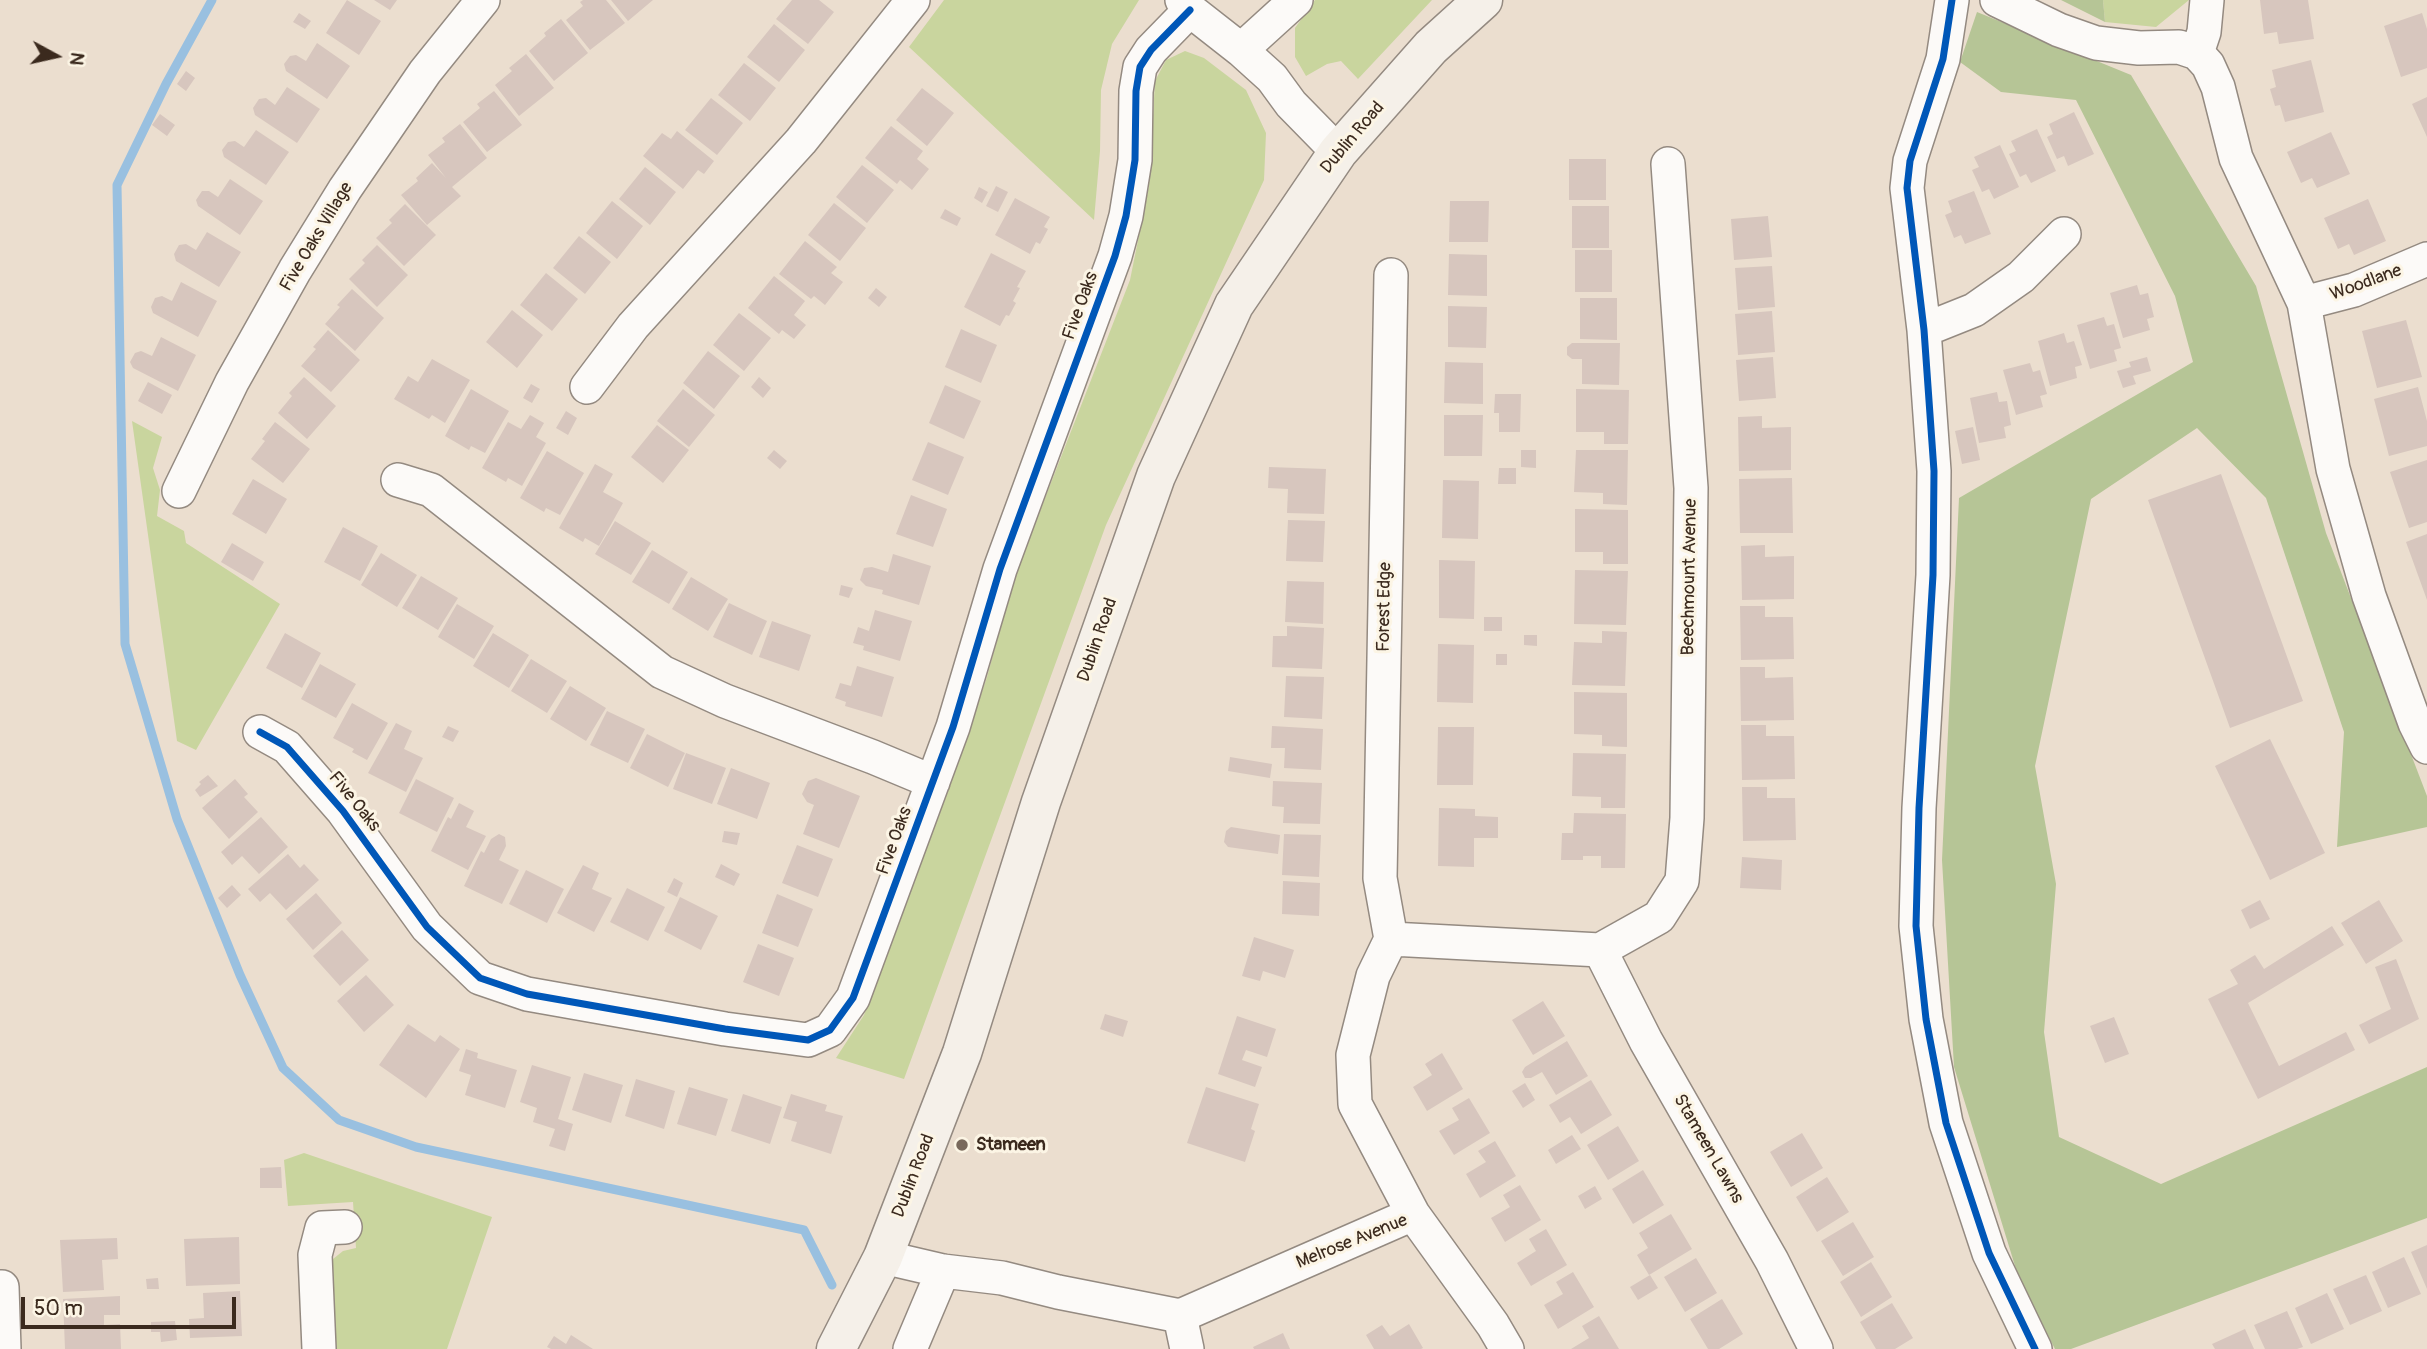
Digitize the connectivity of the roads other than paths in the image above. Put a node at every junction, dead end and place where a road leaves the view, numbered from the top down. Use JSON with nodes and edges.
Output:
{"nodes":[{"id":1,"x":483,"y":0,"type":"edge"},
{"id":2,"x":913,"y":0,"type":"edge"},
{"id":3,"x":1296,"y":0,"type":"edge"},
{"id":4,"x":1483,"y":0,"type":"edge"},
{"id":5,"x":1952,"y":0,"type":"edge"},
{"id":6,"x":1997,"y":0,"type":"edge"},
{"id":7,"x":2207,"y":0,"type":"edge"},
{"id":8,"x":1186,"y":5,"type":"edge"},
{"id":9,"x":1241,"y":50,"type":"junction"},
{"id":10,"x":2197,"y":53,"type":"junction"},
{"id":11,"x":1338,"y":152,"type":"junction"},
{"id":12,"x":1668,"y":164,"type":"dead end"},
{"id":13,"x":2064,"y":234,"type":"dead end"},
{"id":14,"x":2427,"y":259,"type":"edge"},
{"id":15,"x":1391,"y":275,"type":"dead end"},
{"id":16,"x":2304,"y":303,"type":"junction"},
{"id":17,"x":1924,"y":330,"type":"junction"},
{"id":18,"x":587,"y":387,"type":"dead end"},
{"id":19,"x":398,"y":480,"type":"dead end"},
{"id":20,"x":179,"y":491,"type":"dead end"},
{"id":21,"x":260,"y":732,"type":"dead end"},
{"id":22,"x":2427,"y":747,"type":"edge"},
{"id":23,"x":933,"y":782,"type":"junction"},
{"id":24,"x":1391,"y":939,"type":"junction"},
{"id":25,"x":1600,"y":950,"type":"junction"},
{"id":26,"x":1413,"y":1214,"type":"junction"},
{"id":27,"x":345,"y":1227,"type":"dead end"},
{"id":28,"x":883,"y":1257,"type":"junction"},
{"id":29,"x":943,"y":1271,"type":"junction"},
{"id":30,"x":0,"y":1287,"type":"edge"},
{"id":31,"x":1180,"y":1316,"type":"junction"},
{"id":32,"x":4,"y":1349,"type":"edge"},
{"id":33,"x":319,"y":1349,"type":"edge"},
{"id":34,"x":836,"y":1349,"type":"edge"},
{"id":35,"x":911,"y":1349,"type":"edge"},
{"id":36,"x":1187,"y":1349,"type":"edge"},
{"id":37,"x":1507,"y":1349,"type":"edge"},
{"id":38,"x":1816,"y":1349,"type":"edge"},
{"id":39,"x":2035,"y":1349,"type":"edge"}],
"edges":[{"from":1,"to":20,"type":"street","name":"Five Oaks Village"},
{"from":2,"to":18,"type":"street"},
{"from":3,"to":9,"type":"street"},
{"from":4,"to":11,"type":"main road","name":"Dublin Road"},
{"from":5,"to":17,"type":"street"},
{"from":6,"to":10,"type":"street"},
{"from":7,"to":10,"type":"street"},
{"from":8,"to":9,"type":"street","name":"Five Oaks"},
{"from":8,"to":23,"type":"street","name":"Five Oaks"},
{"from":9,"to":11,"type":"street","name":"Five Oaks"},
{"from":10,"to":16,"type":"street"},
{"from":11,"to":28,"type":"main road","name":"Dublin Road"},
{"from":12,"to":25,"type":"street","name":"Beechmount Avenue"},
{"from":13,"to":17,"type":"street"},
{"from":14,"to":16,"type":"street","name":"Woodlane"},
{"from":15,"to":24,"type":"street","name":"Forest Edge"},
{"from":16,"to":22,"type":"street"},
{"from":17,"to":39,"type":"street"},
{"from":19,"to":23,"type":"street"},
{"from":21,"to":23,"type":"street","name":"Five Oaks"},
{"from":24,"to":25,"type":"street"},
{"from":24,"to":26,"type":"street"},
{"from":25,"to":38,"type":"street","name":"Stameen Lawns"},
{"from":26,"to":31,"type":"street","name":"Melrose Avenue"},
{"from":26,"to":37,"type":"street","name":"Melrose Avenue"},
{"from":27,"to":33,"type":"street"},
{"from":28,"to":29,"type":"street"},
{"from":28,"to":34,"type":"main road","name":"Dublin Road"},
{"from":29,"to":31,"type":"street"},
{"from":29,"to":35,"type":"street"},
{"from":30,"to":32,"type":"street"},
{"from":31,"to":36,"type":"street"}]}
